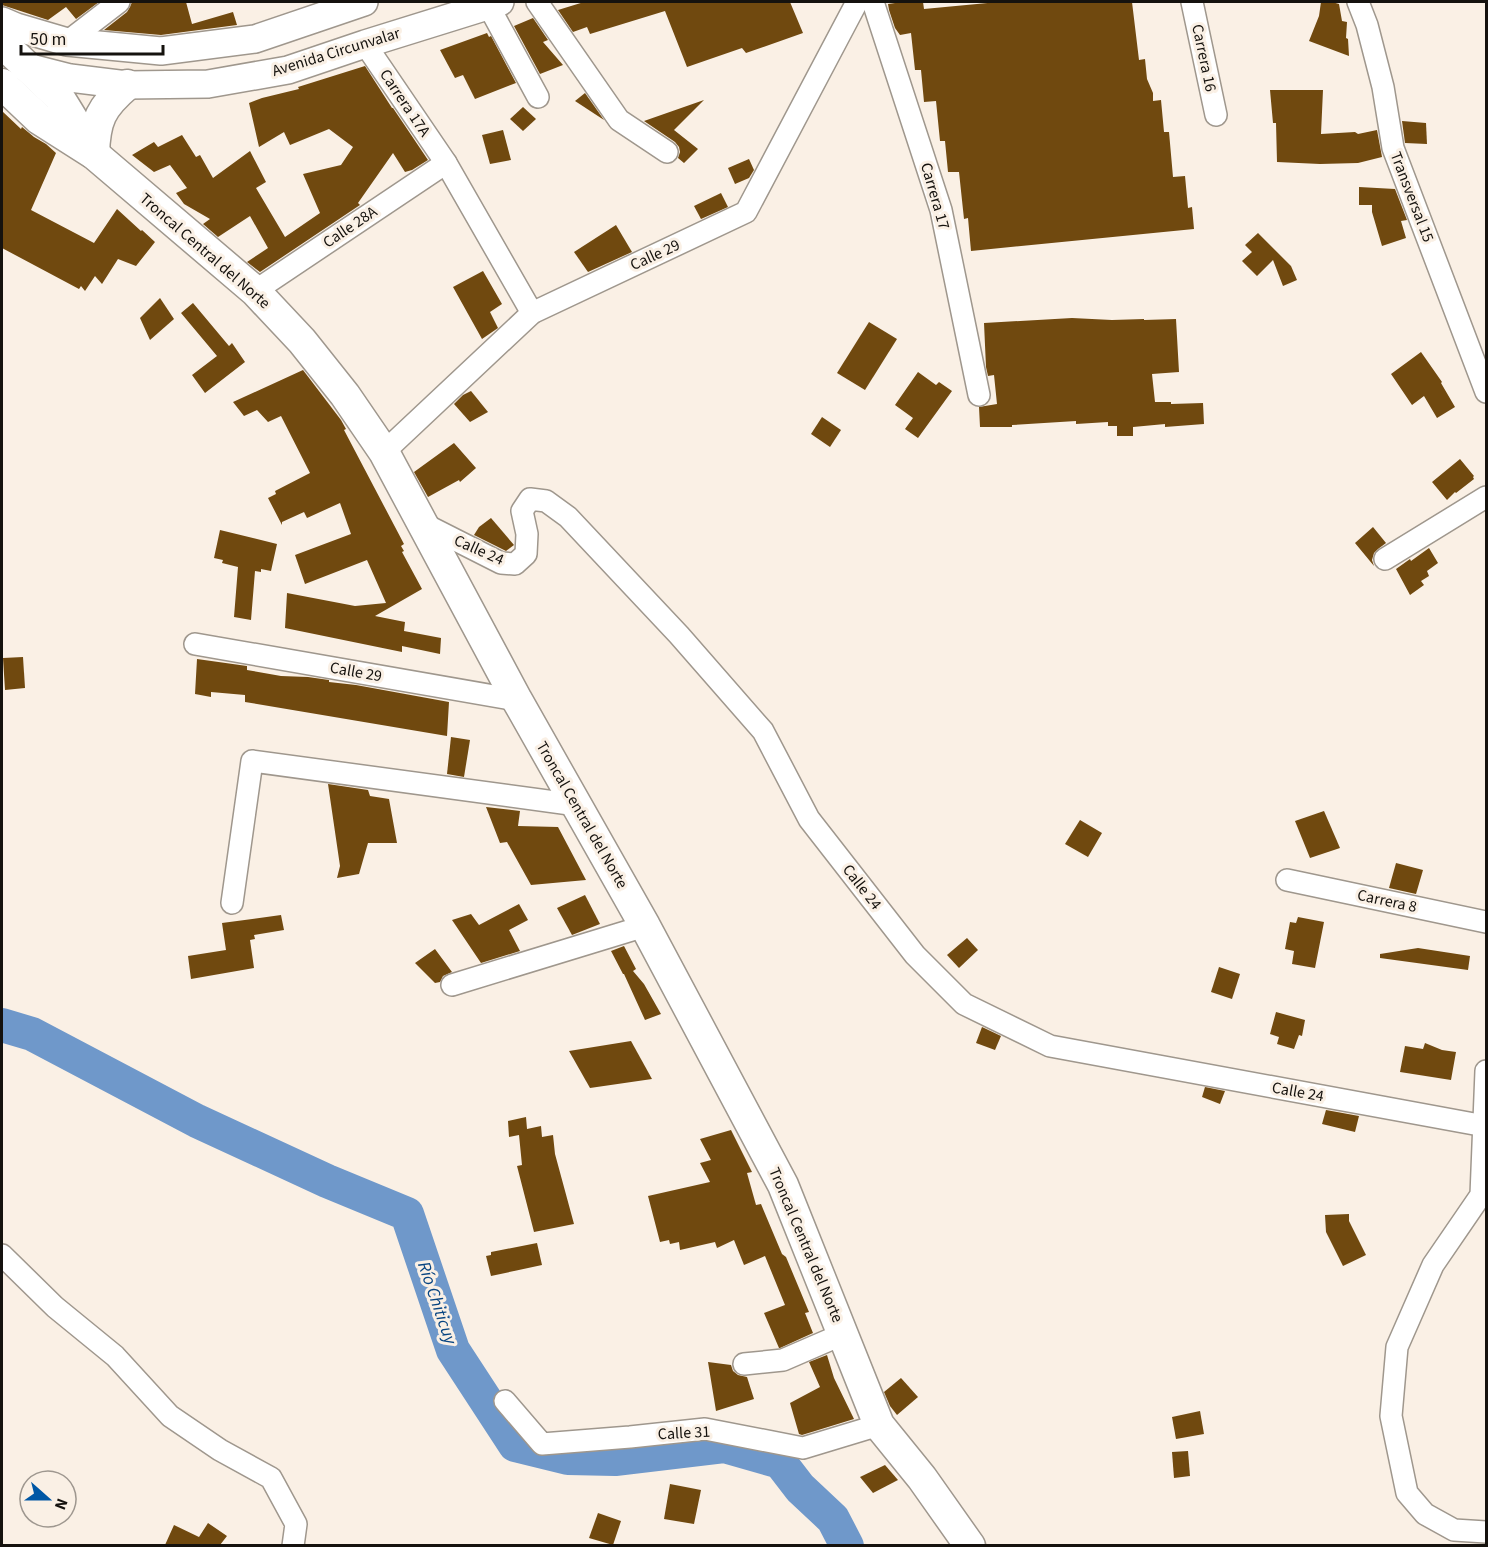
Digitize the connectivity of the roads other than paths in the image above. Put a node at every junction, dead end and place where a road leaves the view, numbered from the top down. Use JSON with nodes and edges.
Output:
{"nodes":[{"id":1,"x":119,"y":2,"type":"edge"},
{"id":2,"x":537,"y":2,"type":"edge"},
{"id":3,"x":857,"y":2,"type":"edge"},
{"id":4,"x":873,"y":2,"type":"edge"},
{"id":5,"x":1192,"y":2,"type":"edge"},
{"id":6,"x":1358,"y":2,"type":"edge"},
{"id":7,"x":494,"y":3,"type":"edge"},
{"id":8,"x":348,"y":4,"type":"edge"},
{"id":9,"x":2,"y":21,"type":"edge"},
{"id":10,"x":67,"y":42,"type":"junction"},
{"id":11,"x":2,"y":43,"type":"edge"},
{"id":12,"x":365,"y":44,"type":"junction"},
{"id":13,"x":14,"y":64,"type":"edge"},
{"id":14,"x":2,"y":84,"type":"edge"},
{"id":15,"x":128,"y":85,"type":"junction"},
{"id":16,"x":538,"y":97,"type":"dead end"},
{"id":17,"x":1216,"y":115,"type":"dead end"},
{"id":18,"x":667,"y":152,"type":"dead end"},
{"id":19,"x":94,"y":154,"type":"junction"},
{"id":20,"x":446,"y":162,"type":"junction"},
{"id":21,"x":255,"y":291,"type":"junction"},
{"id":22,"x":532,"y":313,"type":"junction"},
{"id":23,"x":1486,"y":389,"type":"edge"},
{"id":24,"x":979,"y":395,"type":"dead end"},
{"id":25,"x":384,"y":452,"type":"junction"},
{"id":26,"x":1486,"y":497,"type":"edge"},
{"id":27,"x":422,"y":523,"type":"junction"},
{"id":28,"x":1385,"y":559,"type":"dead end"},
{"id":29,"x":195,"y":644,"type":"dead end"},
{"id":30,"x":517,"y":700,"type":"junction"},
{"id":31,"x":577,"y":805,"type":"junction"},
{"id":32,"x":1287,"y":880,"type":"dead end"},
{"id":33,"x":232,"y":903,"type":"dead end"},
{"id":34,"x":1486,"y":922,"type":"edge"},
{"id":35,"x":645,"y":926,"type":"junction"},
{"id":36,"x":452,"y":985,"type":"dead end"},
{"id":37,"x":1486,"y":1071,"type":"edge"},
{"id":38,"x":1485,"y":1126,"type":"edge"},
{"id":39,"x":1484,"y":1196,"type":"edge"},
{"id":40,"x":2,"y":1256,"type":"edge"},
{"id":41,"x":843,"y":1334,"type":"junction"},
{"id":42,"x":744,"y":1364,"type":"dead end"},
{"id":43,"x":505,"y":1401,"type":"dead end"},
{"id":44,"x":879,"y":1425,"type":"junction"},
{"id":45,"x":1486,"y":1532,"type":"edge"},
{"id":46,"x":293,"y":1545,"type":"edge"},
{"id":47,"x":970,"y":1545,"type":"edge"}],
"edges":[{"from":1,"to":10,"type":"street"},
{"from":2,"to":18,"type":"street"},
{"from":3,"to":22,"type":"street","name":"Calle 29"},
{"from":4,"to":24,"type":"street","name":"Carrera 17"},
{"from":5,"to":17,"type":"street","name":"Carrera 16"},
{"from":6,"to":23,"type":"street","name":"Transversal 15"},
{"from":7,"to":12,"type":"main road","name":"Avenida Circunvalar"},
{"from":7,"to":16,"type":"street"},
{"from":8,"to":10,"type":"main road"},
{"from":9,"to":10,"type":"main road"},
{"from":11,"to":13,"type":"highway","name":"Avenida Circunvalar"},
{"from":12,"to":15,"type":"main road","name":"Avenida Circunvalar"},
{"from":12,"to":20,"type":"street","name":"Carrera 17A"},
{"from":13,"to":15,"type":"main road","name":"Avenida Circunvalar"},
{"from":13,"to":19,"type":"highway","name":"Avenida Circunvalar"},
{"from":14,"to":19,"type":"highway"},
{"from":15,"to":19,"type":"highway"},
{"from":19,"to":21,"type":"highway","name":"Troncal Central del Norte"},
{"from":20,"to":21,"type":"street","name":"Calle 28A"},
{"from":20,"to":22,"type":"street","name":"Carrera 17A"},
{"from":21,"to":25,"type":"highway","name":"Troncal Central del Norte"},
{"from":22,"to":25,"type":"street","name":"Calle 29"},
{"from":25,"to":27,"type":"highway","name":"Troncal Central del Norte"},
{"from":26,"to":28,"type":"street"},
{"from":27,"to":30,"type":"highway","name":"Troncal Central del Norte"},
{"from":27,"to":38,"type":"street","name":"Calle 24"},
{"from":29,"to":30,"type":"street","name":"Calle 29"},
{"from":30,"to":31,"type":"highway","name":"Troncal Central del Norte"},
{"from":31,"to":33,"type":"street"},
{"from":31,"to":35,"type":"highway","name":"Troncal Central del Norte"},
{"from":32,"to":34,"type":"street","name":"Carrera 8"},
{"from":35,"to":36,"type":"street"},
{"from":35,"to":41,"type":"highway","name":"Troncal Central del Norte"},
{"from":37,"to":38,"type":"street"},
{"from":38,"to":39,"type":"street"},
{"from":39,"to":45,"type":"street"},
{"from":40,"to":46,"type":"street"},
{"from":41,"to":42,"type":"street"},
{"from":41,"to":44,"type":"highway","name":"Troncal Central del Norte"},
{"from":43,"to":44,"type":"street","name":"Calle 31"},
{"from":44,"to":47,"type":"highway","name":"Troncal Central del Norte"}]}
